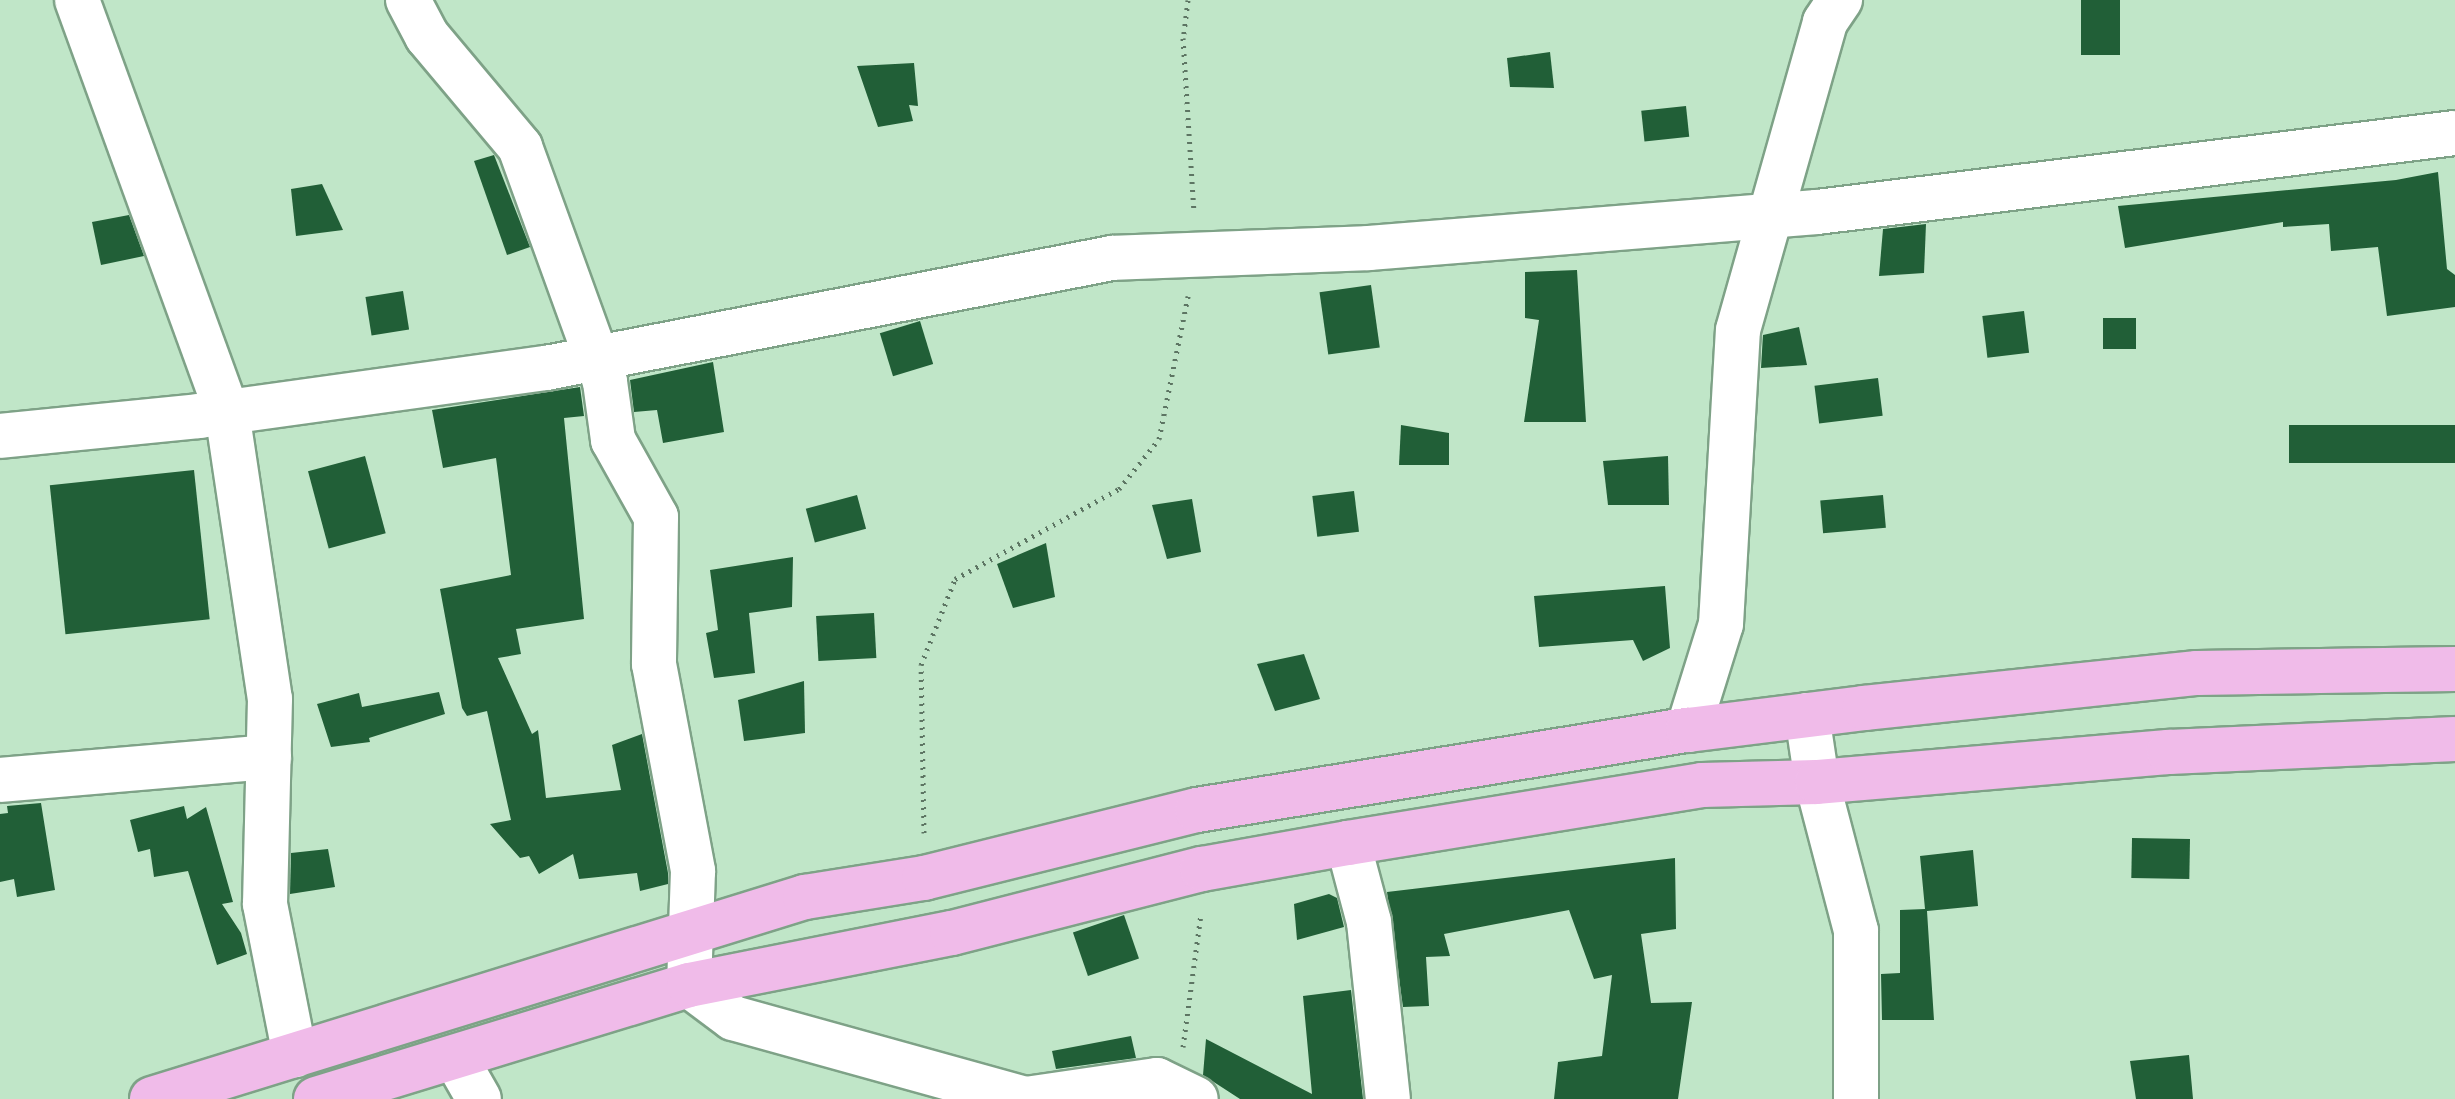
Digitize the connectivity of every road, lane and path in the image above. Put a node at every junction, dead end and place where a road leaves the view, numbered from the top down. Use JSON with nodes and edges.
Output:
{"nodes":[{"id":1,"x":77,"y":0,"type":"edge"},
{"id":2,"x":408,"y":0,"type":"edge"},
{"id":3,"x":1188,"y":0,"type":"edge"},
{"id":4,"x":1840,"y":0,"type":"edge"},
{"id":5,"x":2455,"y":133,"type":"edge"},
{"id":6,"x":1771,"y":216,"type":"junction"},
{"id":7,"x":1197,"y":254,"type":"junction"},
{"id":8,"x":593,"y":358,"type":"junction"},
{"id":9,"x":227,"y":412,"type":"junction"},
{"id":10,"x":0,"y":436,"type":"edge"},
{"id":11,"x":2455,"y":669,"type":"edge"},
{"id":12,"x":1807,"y":715,"type":"junction"},
{"id":13,"x":1688,"y":730,"type":"junction"},
{"id":14,"x":2455,"y":739,"type":"edge"},
{"id":15,"x":269,"y":757,"type":"junction"},
{"id":16,"x":0,"y":780,"type":"edge"},
{"id":17,"x":1817,"y":782,"type":"junction"},
{"id":18,"x":1348,"y":843,"type":"junction"},
{"id":19,"x":1202,"y":869,"type":"junction"},
{"id":20,"x":924,"y":878,"type":"junction"},
{"id":21,"x":691,"y":931,"type":"junction"},
{"id":22,"x":689,"y":985,"type":"junction"},
{"id":23,"x":295,"y":1055,"type":"junction"},
{"id":24,"x":455,"y":1057,"type":"junction"},
{"id":25,"x":1186,"y":1094,"type":"edge"},
{"id":26,"x":152,"y":1099,"type":"edge"},
{"id":27,"x":316,"y":1099,"type":"edge"},
{"id":28,"x":479,"y":1099,"type":"edge"},
{"id":29,"x":1388,"y":1099,"type":"edge"},
{"id":30,"x":1856,"y":1099,"type":"edge"}],
"edges":[{"from":1,"to":9,"type":"street"},
{"from":2,"to":8,"type":"street"},
{"from":3,"to":7,"type":"path"},
{"from":4,"to":6,"type":"street"},
{"from":5,"to":6,"type":"street"},
{"from":6,"to":7,"type":"street"},
{"from":6,"to":13,"type":"street"},
{"from":7,"to":8,"type":"street"},
{"from":7,"to":20,"type":"path"},
{"from":8,"to":9,"type":"street"},
{"from":8,"to":21,"type":"street"},
{"from":9,"to":10,"type":"street"},
{"from":9,"to":15,"type":"street"},
{"from":11,"to":12,"type":"main road"},
{"from":12,"to":13,"type":"main road"},
{"from":12,"to":17,"type":"street"},
{"from":13,"to":20,"type":"main road"},
{"from":14,"to":17,"type":"main road"},
{"from":15,"to":16,"type":"street"},
{"from":15,"to":23,"type":"street"},
{"from":17,"to":18,"type":"main road"},
{"from":17,"to":30,"type":"street"},
{"from":18,"to":19,"type":"main road"},
{"from":18,"to":29,"type":"street"},
{"from":19,"to":22,"type":"main road"},
{"from":19,"to":25,"type":"path"},
{"from":20,"to":21,"type":"main road"},
{"from":21,"to":22,"type":"street"},
{"from":21,"to":23,"type":"main road"},
{"from":22,"to":24,"type":"main road"},
{"from":22,"to":25,"type":"street"},
{"from":23,"to":26,"type":"main road"},
{"from":24,"to":27,"type":"main road"},
{"from":24,"to":28,"type":"street"}]}
